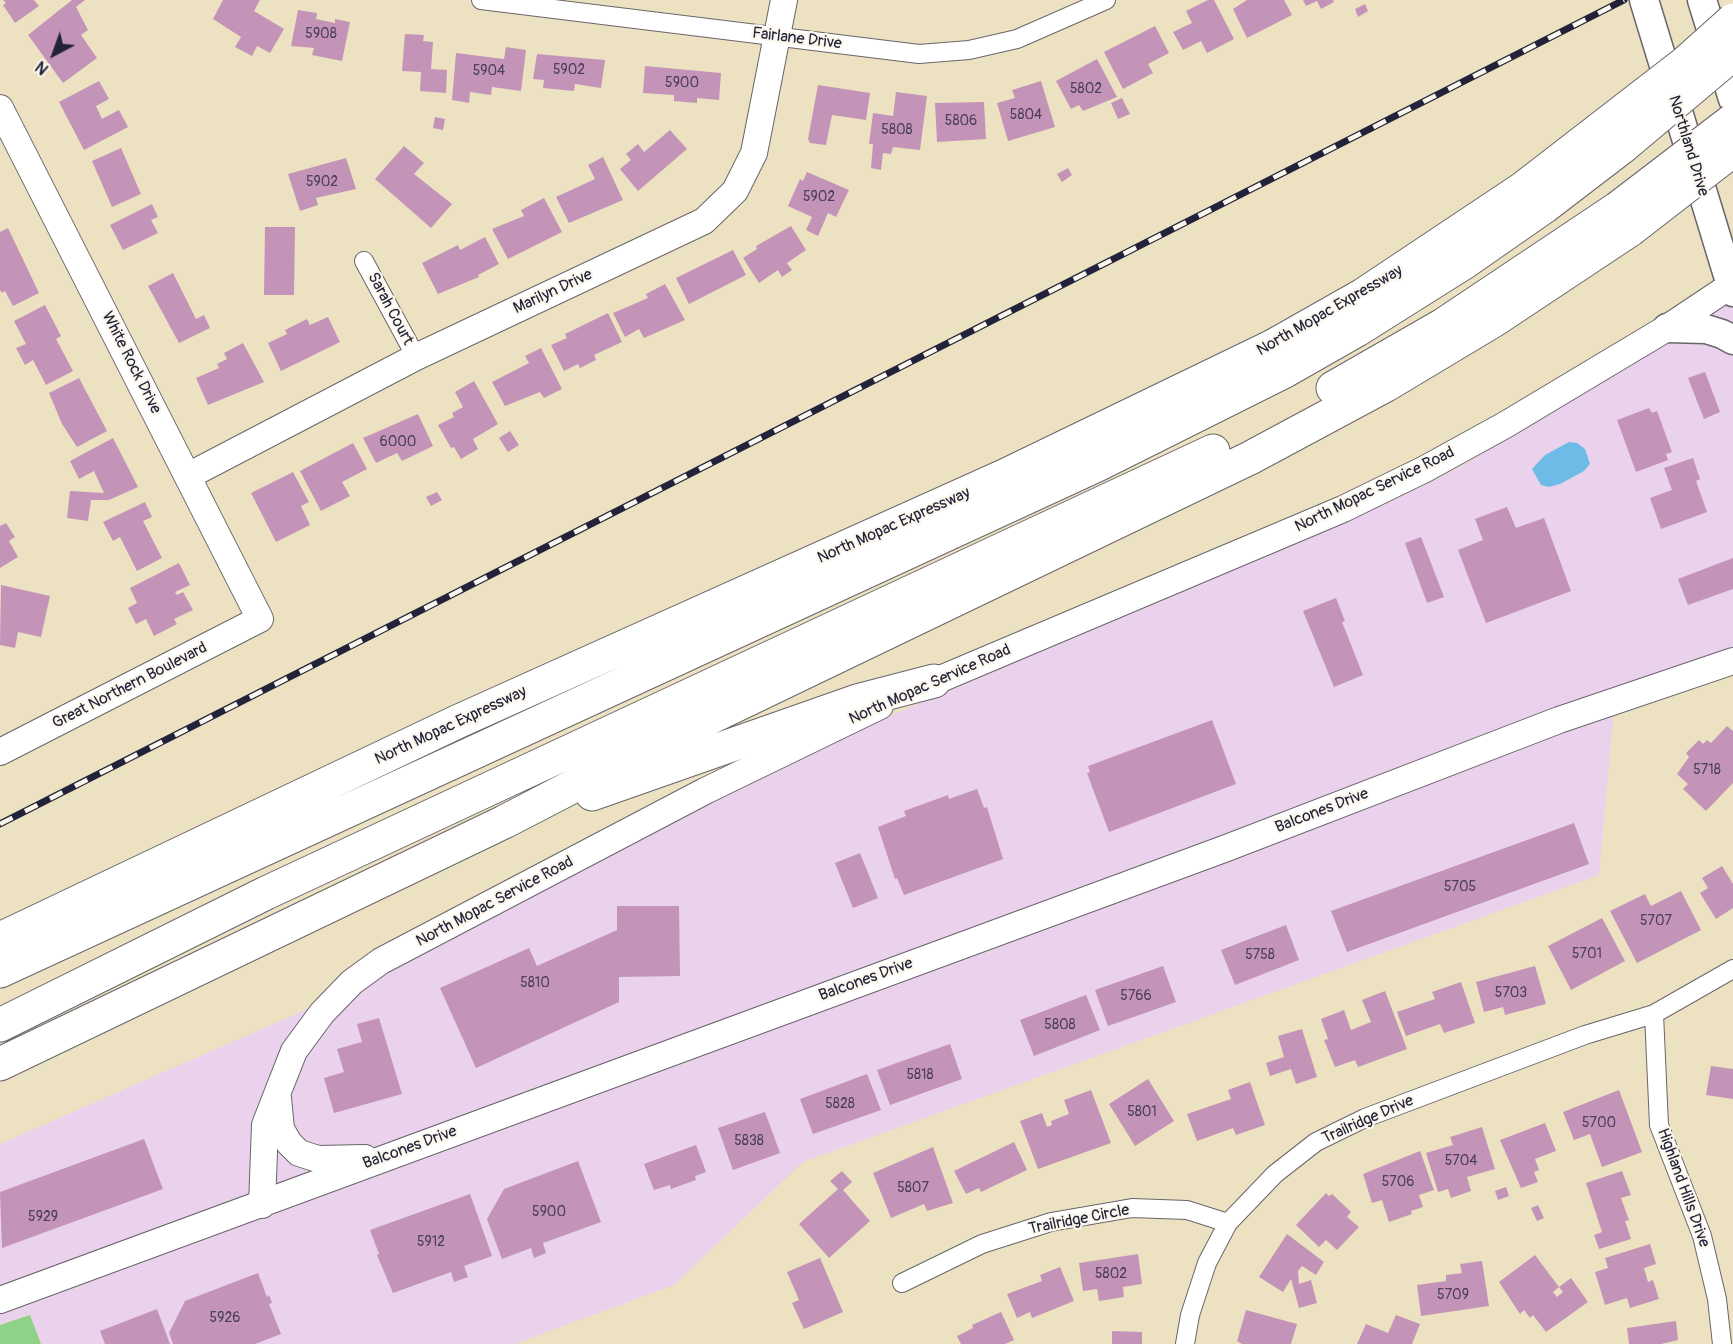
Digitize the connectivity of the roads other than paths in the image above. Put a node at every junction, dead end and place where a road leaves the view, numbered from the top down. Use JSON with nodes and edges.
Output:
{"nodes":[{"id":1,"x":488,"y":0,"type":"edge"},
{"id":2,"x":784,"y":0,"type":"edge"},
{"id":3,"x":1106,"y":0,"type":"edge"},
{"id":4,"x":1644,"y":0,"type":"edge"},
{"id":5,"x":1702,"y":0,"type":"edge"},
{"id":6,"x":1733,"y":20,"type":"edge"},
{"id":7,"x":778,"y":36,"type":"junction"},
{"id":8,"x":1733,"y":54,"type":"edge"},
{"id":9,"x":1733,"y":99,"type":"edge"},
{"id":10,"x":0,"y":108,"type":"edge"},
{"id":11,"x":1733,"y":120,"type":"edge"},
{"id":12,"x":1733,"y":150,"type":"edge"},
{"id":13,"x":1624,"y":219,"type":"junction"},
{"id":14,"x":364,"y":261,"type":"dead end"},
{"id":15,"x":1732,"y":287,"type":"edge"},
{"id":16,"x":1667,"y":328,"type":"junction"},
{"id":17,"x":1733,"y":340,"type":"edge"},
{"id":18,"x":416,"y":357,"type":"junction"},
{"id":19,"x":1279,"y":358,"type":"junction"},
{"id":20,"x":188,"y":476,"type":"junction"},
{"id":21,"x":260,"y":620,"type":"joint"},
{"id":22,"x":1733,"y":661,"type":"edge"},
{"id":23,"x":934,"y":681,"type":"junction"},
{"id":24,"x":0,"y":752,"type":"edge"},
{"id":25,"x":456,"y":760,"type":"junction"},
{"id":26,"x":431,"y":818,"type":"junction"},
{"id":27,"x":504,"y":822,"type":"junction"},
{"id":28,"x":159,"y":865,"type":"junction"},
{"id":29,"x":0,"y":939,"type":"edge"},
{"id":30,"x":1733,"y":969,"type":"edge"},
{"id":31,"x":0,"y":971,"type":"edge"},
{"id":32,"x":116,"y":1007,"type":"junction"},
{"id":33,"x":1654,"y":1014,"type":"junction"},
{"id":34,"x":0,"y":1025,"type":"edge"},
{"id":35,"x":0,"y":1064,"type":"edge"},
{"id":36,"x":279,"y":1089,"type":"junction"},
{"id":37,"x":383,"y":1158,"type":"junction"},
{"id":38,"x":262,"y":1205,"type":"junction"},
{"id":39,"x":1228,"y":1222,"type":"junction"},
{"id":40,"x":902,"y":1283,"type":"dead end"},
{"id":41,"x":0,"y":1300,"type":"edge"},
{"id":42,"x":1185,"y":1344,"type":"edge"},
{"id":43,"x":1722,"y":1344,"type":"edge"}],
"edges":[{"from":1,"to":7,"type":"street","name":"Fairlane Drive"},
{"from":2,"to":7,"type":"street","name":"Marilyn Drive"},
{"from":3,"to":7,"type":"street","name":"Fairlane Drive"},
{"from":4,"to":15,"type":"main road","name":"Northland Drive"},
{"from":5,"to":9,"type":"main road"},
{"from":6,"to":19,"type":"highway","name":"North Mopac Expressway","bridge":true},
{"from":7,"to":18,"type":"street","name":"Marilyn Drive"},
{"from":8,"to":19,"type":"highway","bridge":true},
{"from":10,"to":20,"type":"street","name":"White Rock Drive"},
{"from":11,"to":13,"type":"highway","bridge":true},
{"from":12,"to":13,"type":"highway","bridge":true},
{"from":13,"to":26,"type":"highway"},
{"from":13,"to":27,"type":"highway"},
{"from":14,"to":18,"type":"street","name":"Sarah Court"},
{"from":15,"to":16,"type":"street","name":"North Mopac Service Road"},
{"from":16,"to":17,"type":"main road"},
{"from":16,"to":23,"type":"street","name":"North Mopac Service Road"},
{"from":18,"to":20,"type":"street","name":"Marilyn Drive"},
{"from":19,"to":25,"type":"highway"},
{"from":19,"to":28,"type":"highway","name":"North Mopac Expressway"},
{"from":20,"to":21,"type":"street","name":"White Rock Drive"},
{"from":21,"to":24,"type":"street","name":"Great Northern Boulevard"},
{"from":22,"to":37,"type":"street","name":"Balcones Drive"},
{"from":23,"to":27,"type":"highway"},
{"from":23,"to":36,"type":"street","name":"North Mopac Service Road"},
{"from":25,"to":28,"type":"highway"},
{"from":25,"to":31,"type":"highway"},
{"from":26,"to":32,"type":"highway"},
{"from":26,"to":34,"type":"highway"},
{"from":27,"to":32,"type":"highway"},
{"from":28,"to":29,"type":"highway","name":"North Mopac Expressway"},
{"from":30,"to":33,"type":"street"},
{"from":32,"to":35,"type":"highway"},
{"from":33,"to":39,"type":"street","name":"Trailridge Drive"},
{"from":33,"to":43,"type":"street","name":"Highland Hills Drive"},
{"from":36,"to":37,"type":"street"},
{"from":36,"to":38,"type":"street","name":"North Mopac Service Road"},
{"from":37,"to":38,"type":"street","name":"Balcones Drive"},
{"from":38,"to":41,"type":"street","name":"Balcones Drive"},
{"from":39,"to":40,"type":"street","name":"Trailridge Circle"},
{"from":39,"to":42,"type":"street","name":"Trailridge Drive"}]}
